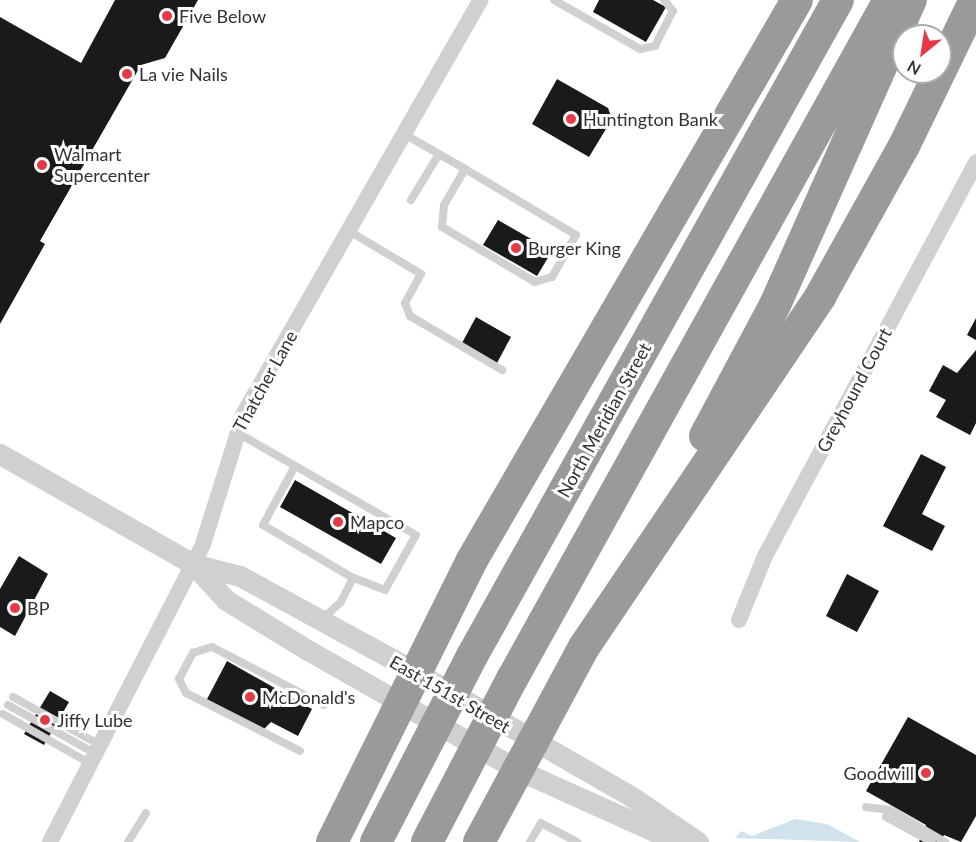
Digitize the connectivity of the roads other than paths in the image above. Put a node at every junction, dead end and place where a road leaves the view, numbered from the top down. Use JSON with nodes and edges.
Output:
{"nodes":[{"id":1,"x":481,"y":0,"type":"edge"},
{"id":2,"x":554,"y":0,"type":"edge"},
{"id":3,"x":664,"y":0,"type":"edge"},
{"id":4,"x":783,"y":0,"type":"edge"},
{"id":5,"x":797,"y":0,"type":"edge"},
{"id":6,"x":838,"y":0,"type":"edge"},
{"id":7,"x":889,"y":0,"type":"edge"},
{"id":8,"x":911,"y":0,"type":"edge"},
{"id":9,"x":975,"y":0,"type":"edge"},
{"id":10,"x":717,"y":133,"type":"junction"},
{"id":11,"x":404,"y":134,"type":"junction"},
{"id":12,"x":439,"y":154,"type":"junction"},
{"id":13,"x":465,"y":170,"type":"junction"},
{"id":14,"x":974,"y":171,"type":"edge"},
{"id":15,"x":411,"y":200,"type":"dead end"},
{"id":16,"x":349,"y":231,"type":"junction"},
{"id":17,"x":502,"y":370,"type":"dead end"},
{"id":18,"x":236,"y":431,"type":"junction"},
{"id":19,"x":0,"y":454,"type":"edge"},
{"id":20,"x":295,"y":466,"type":"junction"},
{"id":21,"x":193,"y":564,"type":"junction"},
{"id":22,"x":353,"y":578,"type":"junction"},
{"id":23,"x":616,"y":597,"type":"junction"},
{"id":24,"x":321,"y":621,"type":"junction"},
{"id":25,"x":739,"y":621,"type":"dead end"},
{"id":26,"x":414,"y":671,"type":"junction"},
{"id":27,"x":11,"y":701,"type":"dead end"},
{"id":28,"x":398,"y":701,"type":"junction"},
{"id":29,"x":324,"y":705,"type":"dead end"},
{"id":30,"x":3,"y":714,"type":"dead end"},
{"id":31,"x":531,"y":741,"type":"junction"},
{"id":32,"x":300,"y":751,"type":"dead end"},
{"id":33,"x":96,"y":754,"type":"junction"},
{"id":34,"x":516,"y":769,"type":"junction"},
{"id":35,"x":866,"y":807,"type":"dead end"},
{"id":36,"x":146,"y":813,"type":"dead end"},
{"id":37,"x":886,"y":817,"type":"dead end"},
{"id":38,"x":50,"y":842,"type":"edge"},
{"id":39,"x":128,"y":842,"type":"edge"},
{"id":40,"x":332,"y":842,"type":"edge"},
{"id":41,"x":376,"y":842,"type":"edge"},
{"id":42,"x":427,"y":842,"type":"edge"},
{"id":43,"x":479,"y":842,"type":"edge"},
{"id":44,"x":530,"y":842,"type":"edge"},
{"id":45,"x":577,"y":842,"type":"edge"},
{"id":46,"x":678,"y":842,"type":"edge"},
{"id":47,"x":698,"y":842,"type":"edge"},
{"id":48,"x":932,"y":842,"type":"edge"},
{"id":49,"x":945,"y":842,"type":"edge"}],
"edges":[{"from":1,"to":11,"type":"street","name":"Thatcher Lane"},
{"from":2,"to":3,"type":"lane"},
{"from":4,"to":10,"type":"highway"},
{"from":5,"to":10,"type":"highway"},
{"from":6,"to":41,"type":"highway","name":"North Meridian Street"},
{"from":7,"to":42,"type":"highway"},
{"from":8,"to":23,"type":"highway"},
{"from":9,"to":23,"type":"highway"},
{"from":10,"to":26,"type":"highway"},
{"from":11,"to":12,"type":"lane"},
{"from":11,"to":16,"type":"street","name":"Thatcher Lane"},
{"from":12,"to":13,"type":"lane"},
{"from":12,"to":15,"type":"lane"},
{"from":13,"to":13,"type":"lane"},
{"from":14,"to":25,"type":"street","name":"Greyhound Court"},
{"from":16,"to":17,"type":"lane"},
{"from":16,"to":18,"type":"street","name":"Thatcher Lane"},
{"from":18,"to":20,"type":"lane"},
{"from":18,"to":21,"type":"street","name":"Thatcher Lane"},
{"from":19,"to":21,"type":"street","name":"East 151st Street"},
{"from":20,"to":22,"type":"lane"},
{"from":20,"to":22,"type":"lane"},
{"from":21,"to":24,"type":"street","name":"East 151st Street"},
{"from":21,"to":28,"type":"street","name":"East 151st Street"},
{"from":21,"to":33,"type":"street","name":"Thatcher Lane"},
{"from":22,"to":24,"type":"lane"},
{"from":23,"to":31,"type":"highway"},
{"from":24,"to":26,"type":"street","name":"East 151st Street"},
{"from":26,"to":28,"type":"highway"},
{"from":26,"to":31,"type":"street","name":"East 151st Street"},
{"from":27,"to":33,"type":"lane"},
{"from":28,"to":34,"type":"street","name":"East 151st Street"},
{"from":28,"to":40,"type":"highway"},
{"from":29,"to":32,"type":"lane"},
{"from":30,"to":33,"type":"lane"},
{"from":31,"to":34,"type":"highway"},
{"from":31,"to":47,"type":"street","name":"East 151st Street"},
{"from":33,"to":38,"type":"street","name":"Thatcher Lane"},
{"from":34,"to":43,"type":"highway"},
{"from":34,"to":46,"type":"street","name":"East 151st Street"},
{"from":35,"to":49,"type":"lane"},
{"from":36,"to":39,"type":"lane"},
{"from":37,"to":48,"type":"lane"},
{"from":44,"to":45,"type":"lane"}]}
